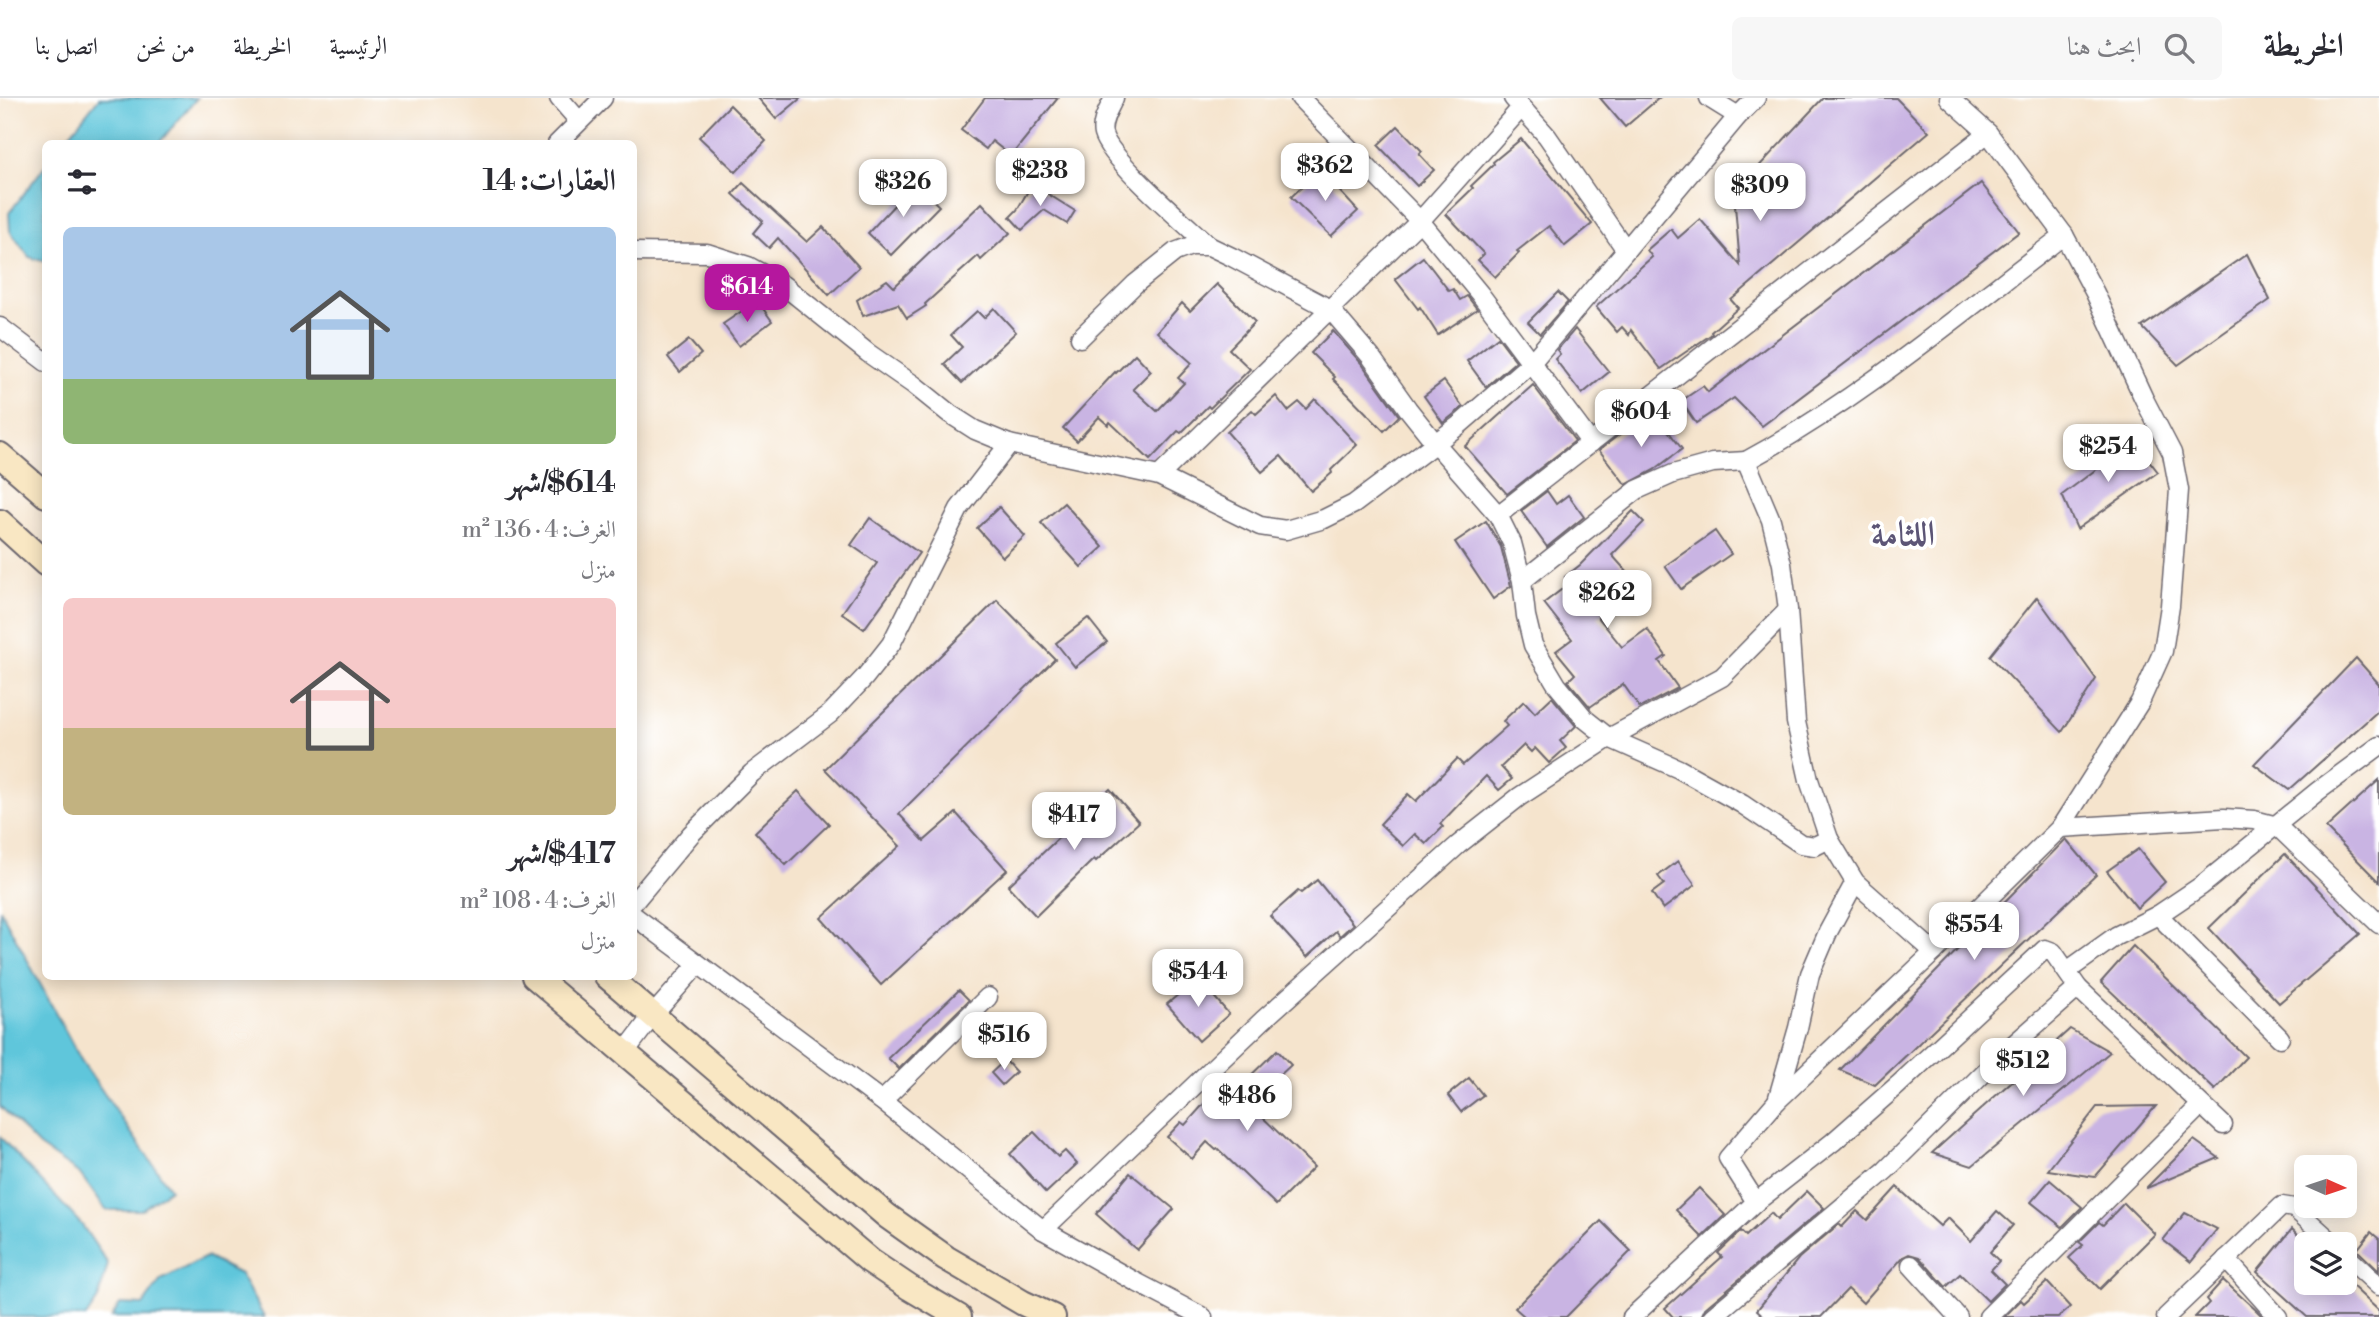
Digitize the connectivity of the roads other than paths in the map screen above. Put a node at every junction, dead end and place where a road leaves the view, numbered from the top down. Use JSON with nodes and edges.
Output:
{"nodes":[{"id":1,"x":559,"y":98,"type":"edge"},
{"id":2,"x":603,"y":98,"type":"edge"},
{"id":3,"x":1114,"y":98,"type":"edge"},
{"id":4,"x":1300,"y":98,"type":"edge"},
{"id":5,"x":1709,"y":98,"type":"edge"},
{"id":6,"x":1756,"y":98,"type":"edge"},
{"id":7,"x":1950,"y":98,"type":"edge"},
{"id":8,"x":1517,"y":103,"type":"edge"},
{"id":9,"x":1738,"y":116,"type":"junction"},
{"id":10,"x":579,"y":121,"type":"junction"},
{"id":11,"x":1988,"y":133,"type":"junction"},
{"id":12,"x":561,"y":140,"type":"edge"},
{"id":13,"x":1420,"y":221,"type":"junction"},
{"id":14,"x":2064,"y":235,"type":"junction"},
{"id":15,"x":1209,"y":246,"type":"junction"},
{"id":16,"x":1626,"y":250,"type":"junction"},
{"id":17,"x":637,"y":252,"type":"edge"},
{"id":18,"x":1330,"y":309,"type":"junction"},
{"id":19,"x":0,"y":327,"type":"edge"},
{"id":20,"x":1080,"y":338,"type":"dead end"},
{"id":21,"x":42,"y":359,"type":"edge"},
{"id":22,"x":1531,"y":363,"type":"junction"},
{"id":23,"x":1591,"y":443,"type":"junction"},
{"id":24,"x":1009,"y":444,"type":"junction"},
{"id":25,"x":1436,"y":444,"type":"junction"},
{"id":26,"x":0,"y":455,"type":"edge"},
{"id":27,"x":1746,"y":461,"type":"junction"},
{"id":28,"x":1159,"y":476,"type":"junction"},
{"id":29,"x":42,"y":492,"type":"edge"},
{"id":30,"x":1498,"y":515,"type":"junction"},
{"id":31,"x":0,"y":522,"type":"edge"},
{"id":32,"x":42,"y":560,"type":"edge"},
{"id":33,"x":1522,"y":581,"type":"junction"},
{"id":34,"x":1788,"y":610,"type":"junction"},
{"id":35,"x":1609,"y":738,"type":"junction"},
{"id":36,"x":2379,"y":746,"type":"edge"},
{"id":37,"x":2277,"y":826,"type":"junction"},
{"id":38,"x":2060,"y":828,"type":"junction"},
{"id":39,"x":1829,"y":839,"type":"junction"},
{"id":40,"x":1855,"y":883,"type":"junction"},
{"id":41,"x":637,"y":898,"type":"edge"},
{"id":42,"x":2158,"y":915,"type":"junction"},
{"id":43,"x":637,"y":918,"type":"edge"},
{"id":44,"x":2379,"y":924,"type":"edge"},
{"id":45,"x":1934,"y":952,"type":"junction"},
{"id":46,"x":698,"y":964,"type":"junction"},
{"id":47,"x":2067,"y":971,"type":"junction"},
{"id":48,"x":539,"y":980,"type":"edge"},
{"id":49,"x":612,"y":980,"type":"edge"},
{"id":50,"x":2078,"y":988,"type":"junction"},
{"id":51,"x":988,"y":997,"type":"dead end"},
{"id":52,"x":653,"y":1015,"type":"junction"},
{"id":53,"x":2280,"y":1038,"type":"dead end"},
{"id":54,"x":625,"y":1052,"type":"junction"},
{"id":55,"x":882,"y":1101,"type":"junction"},
{"id":56,"x":1777,"y":1101,"type":"junction"},
{"id":57,"x":2201,"y":1105,"type":"junction"},
{"id":58,"x":2222,"y":1125,"type":"dead end"},
{"id":59,"x":1756,"y":1202,"type":"junction"},
{"id":60,"x":1043,"y":1230,"type":"junction"},
{"id":61,"x":2321,"y":1232,"type":"edge"},
{"id":62,"x":2226,"y":1259,"type":"junction"},
{"id":63,"x":1911,"y":1265,"type":"dead end"},
{"id":64,"x":2357,"y":1266,"type":"edge"},
{"id":65,"x":2379,"y":1286,"type":"edge"},
{"id":66,"x":960,"y":1317,"type":"edge"},
{"id":67,"x":1053,"y":1317,"type":"edge"},
{"id":68,"x":1203,"y":1317,"type":"edge"},
{"id":69,"x":1632,"y":1317,"type":"edge"},
{"id":70,"x":1712,"y":1317,"type":"edge"},
{"id":71,"x":1958,"y":1317,"type":"edge"},
{"id":72,"x":1987,"y":1317,"type":"edge"},
{"id":73,"x":2166,"y":1317,"type":"edge"},
{"id":74,"x":2278,"y":1317,"type":"edge"}],
"edges":[{"from":1,"to":10,"type":"street"},
{"from":2,"to":10,"type":"street"},
{"from":3,"to":15,"type":"street"},
{"from":4,"to":13,"type":"street"},
{"from":5,"to":9,"type":"street"},
{"from":6,"to":9,"type":"street"},
{"from":7,"to":11,"type":"street"},
{"from":8,"to":13,"type":"street"},
{"from":8,"to":16,"type":"street"},
{"from":9,"to":16,"type":"street"},
{"from":10,"to":12,"type":"street"},
{"from":11,"to":14,"type":"street"},
{"from":11,"to":23,"type":"street"},
{"from":13,"to":18,"type":"street"},
{"from":13,"to":22,"type":"street"},
{"from":14,"to":27,"type":"street"},
{"from":14,"to":38,"type":"street"},
{"from":15,"to":18,"type":"street"},
{"from":15,"to":20,"type":"street"},
{"from":16,"to":22,"type":"street"},
{"from":17,"to":24,"type":"street"},
{"from":18,"to":25,"type":"street"},
{"from":18,"to":28,"type":"street"},
{"from":19,"to":21,"type":"street"},
{"from":22,"to":23,"type":"street"},
{"from":22,"to":25,"type":"street"},
{"from":23,"to":30,"type":"street"},
{"from":24,"to":28,"type":"street"},
{"from":24,"to":41,"type":"street"},
{"from":25,"to":28,"type":"street"},
{"from":25,"to":30,"type":"street"},
{"from":26,"to":29,"type":"main road"},
{"from":27,"to":33,"type":"street"},
{"from":27,"to":34,"type":"street"},
{"from":30,"to":33,"type":"street"},
{"from":31,"to":32,"type":"main road"},
{"from":33,"to":35,"type":"street"},
{"from":34,"to":35,"type":"street"},
{"from":34,"to":39,"type":"street"},
{"from":35,"to":39,"type":"street"},
{"from":35,"to":60,"type":"street"},
{"from":36,"to":37,"type":"street"},
{"from":37,"to":38,"type":"street"},
{"from":37,"to":42,"type":"street"},
{"from":37,"to":44,"type":"street"},
{"from":38,"to":45,"type":"street"},
{"from":39,"to":40,"type":"street"},
{"from":40,"to":45,"type":"street"},
{"from":40,"to":56,"type":"street"},
{"from":42,"to":47,"type":"street"},
{"from":42,"to":53,"type":"street"},
{"from":43,"to":46,"type":"street"},
{"from":45,"to":56,"type":"street"},
{"from":46,"to":52,"type":"street"},
{"from":46,"to":55,"type":"street"},
{"from":47,"to":50,"type":"street"},
{"from":47,"to":59,"type":"street"},
{"from":48,"to":54,"type":"main road"},
{"from":49,"to":52,"type":"main road"},
{"from":50,"to":57,"type":"street"},
{"from":50,"to":70,"type":"street"},
{"from":51,"to":55,"type":"street"},
{"from":52,"to":54,"type":"street"},
{"from":52,"to":67,"type":"main road"},
{"from":54,"to":66,"type":"main road"},
{"from":55,"to":60,"type":"street"},
{"from":56,"to":59,"type":"street"},
{"from":57,"to":58,"type":"street"},
{"from":57,"to":72,"type":"street"},
{"from":59,"to":69,"type":"street"},
{"from":60,"to":68,"type":"street"},
{"from":61,"to":62,"type":"street"},
{"from":62,"to":73,"type":"street"},
{"from":62,"to":74,"type":"street"},
{"from":63,"to":71,"type":"street"},
{"from":64,"to":65,"type":"street"}]}
